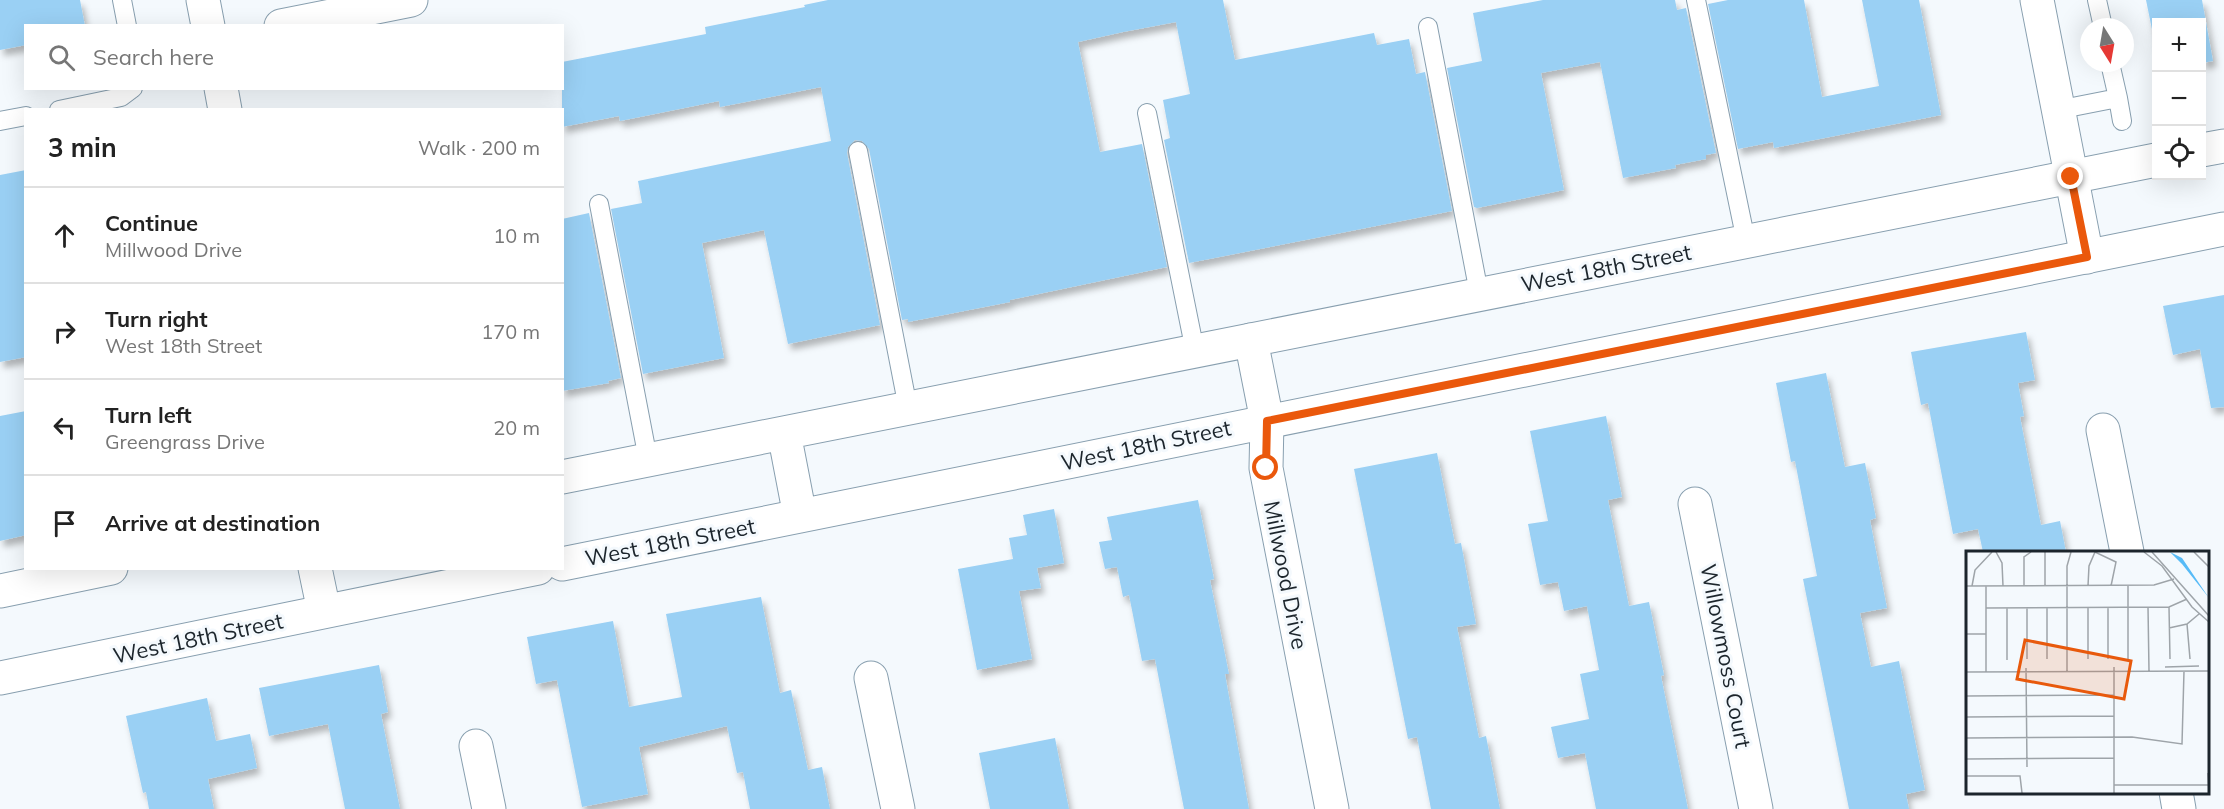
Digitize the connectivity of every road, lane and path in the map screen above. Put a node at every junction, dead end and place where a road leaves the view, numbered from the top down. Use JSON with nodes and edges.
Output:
{"nodes":[{"id":1,"x":122,"y":0,"type":"edge"},
{"id":2,"x":203,"y":0,"type":"edge"},
{"id":3,"x":411,"y":0,"type":"edge"},
{"id":4,"x":1696,"y":0,"type":"edge"},
{"id":5,"x":2037,"y":0,"type":"edge"},
{"id":6,"x":2097,"y":0,"type":"edge"},
{"id":7,"x":2101,"y":18,"type":"edge"},
{"id":8,"x":127,"y":24,"type":"edge"},
{"id":9,"x":208,"y":24,"type":"edge"},
{"id":10,"x":291,"y":24,"type":"edge"},
{"id":11,"x":1428,"y":27,"type":"dead end"},
{"id":12,"x":2112,"y":72,"type":"edge"},
{"id":13,"x":130,"y":90,"type":"edge"},
{"id":14,"x":221,"y":90,"type":"edge"},
{"id":15,"x":2118,"y":99,"type":"junction"},
{"id":16,"x":69,"y":108,"type":"edge"},
{"id":17,"x":225,"y":108,"type":"edge"},
{"id":18,"x":2057,"y":110,"type":"junction"},
{"id":19,"x":1148,"y":113,"type":"dead end"},
{"id":20,"x":24,"y":116,"type":"edge"},
{"id":21,"x":0,"y":121,"type":"edge"},
{"id":22,"x":2122,"y":121,"type":"dead end"},
{"id":23,"x":2224,"y":146,"type":"edge"},
{"id":24,"x":2206,"y":149,"type":"edge"},
{"id":25,"x":858,"y":151,"type":"dead end"},
{"id":26,"x":2152,"y":161,"type":"edge"},
{"id":27,"x":2071,"y":177,"type":"junction"},
{"id":28,"x":599,"y":204,"type":"dead end"},
{"id":29,"x":2224,"y":229,"type":"edge"},
{"id":30,"x":1746,"y":241,"type":"junction"},
{"id":31,"x":2087,"y":257,"type":"junction"},
{"id":32,"x":1479,"y":293,"type":"junction"},
{"id":33,"x":1251,"y":340,"type":"junction"},
{"id":34,"x":1195,"y":351,"type":"junction"},
{"id":35,"x":908,"y":408,"type":"junction"},
{"id":36,"x":1267,"y":421,"type":"junction"},
{"id":37,"x":2103,"y":430,"type":"dead end"},
{"id":38,"x":784,"y":433,"type":"junction"},
{"id":39,"x":648,"y":459,"type":"junction"},
{"id":40,"x":564,"y":477,"type":"edge"},
{"id":41,"x":1695,"y":504,"type":"dead end"},
{"id":42,"x":800,"y":516,"type":"junction"},
{"id":43,"x":2127,"y":551,"type":"edge"},
{"id":44,"x":564,"y":564,"type":"edge"},
{"id":45,"x":101,"y":570,"type":"edge"},
{"id":46,"x":315,"y":570,"type":"edge"},
{"id":47,"x":528,"y":570,"type":"edge"},
{"id":48,"x":0,"y":591,"type":"edge"},
{"id":49,"x":324,"y":611,"type":"junction"},
{"id":50,"x":0,"y":678,"type":"edge"},
{"id":51,"x":871,"y":678,"type":"dead end"},
{"id":52,"x":476,"y":746,"type":"dead end"},
{"id":53,"x":2176,"y":794,"type":"edge"},
{"id":54,"x":489,"y":809,"type":"edge"},
{"id":55,"x":898,"y":809,"type":"edge"},
{"id":56,"x":1332,"y":809,"type":"edge"},
{"id":57,"x":1756,"y":809,"type":"edge"},
{"id":58,"x":2179,"y":809,"type":"edge"}],
"edges":[{"from":1,"to":8,"type":"lane"},
{"from":2,"to":9,"type":"main road"},
{"from":3,"to":10,"type":"main road"},
{"from":4,"to":30,"type":"lane"},
{"from":5,"to":18,"type":"main road"},
{"from":6,"to":7,"type":"lane"},
{"from":11,"to":32,"type":"lane"},
{"from":12,"to":15,"type":"lane"},
{"from":13,"to":16,"type":"lane"},
{"from":14,"to":17,"type":"main road"},
{"from":15,"to":18,"type":"lane"},
{"from":15,"to":22,"type":"lane"},
{"from":18,"to":27,"type":"main road"},
{"from":19,"to":34,"type":"lane"},
{"from":20,"to":21,"type":"lane"},
{"from":23,"to":24,"type":"main road"},
{"from":25,"to":35,"type":"lane"},
{"from":26,"to":27,"type":"main road","name":"West 18th Street"},
{"from":27,"to":30,"type":"main road","name":"West 18th Street"},
{"from":27,"to":31,"type":"main road"},
{"from":28,"to":39,"type":"lane"},
{"from":29,"to":31,"type":"main road","name":"West 18th Street"},
{"from":30,"to":32,"type":"main road","name":"West 18th Street"},
{"from":31,"to":36,"type":"main road","name":"West 18th Street"},
{"from":32,"to":33,"type":"main road","name":"West 18th Street"},
{"from":33,"to":34,"type":"main road","name":"West 18th Street"},
{"from":33,"to":36,"type":"main road","name":"Millwood Drive"},
{"from":34,"to":35,"type":"main road","name":"West 18th Street"},
{"from":35,"to":38,"type":"main road","name":"West 18th Street"},
{"from":36,"to":42,"type":"main road","name":"West 18th Street"},
{"from":36,"to":56,"type":"main road","name":"Millwood Drive"},
{"from":37,"to":43,"type":"main road"},
{"from":38,"to":39,"type":"main road","name":"West 18th Street"},
{"from":38,"to":42,"type":"main road"},
{"from":39,"to":40,"type":"main road","name":"West 18th Street"},
{"from":41,"to":57,"type":"main road","name":"Willowmoss Court"},
{"from":42,"to":44,"type":"main road","name":"West 18th Street"},
{"from":45,"to":48,"type":"main road"},
{"from":46,"to":49,"type":"main road"},
{"from":47,"to":49,"type":"main road","name":"West 18th Street"},
{"from":49,"to":50,"type":"main road","name":"West 18th Street"},
{"from":51,"to":55,"type":"main road"},
{"from":52,"to":54,"type":"main road"},
{"from":53,"to":58,"type":"main road"}]}
